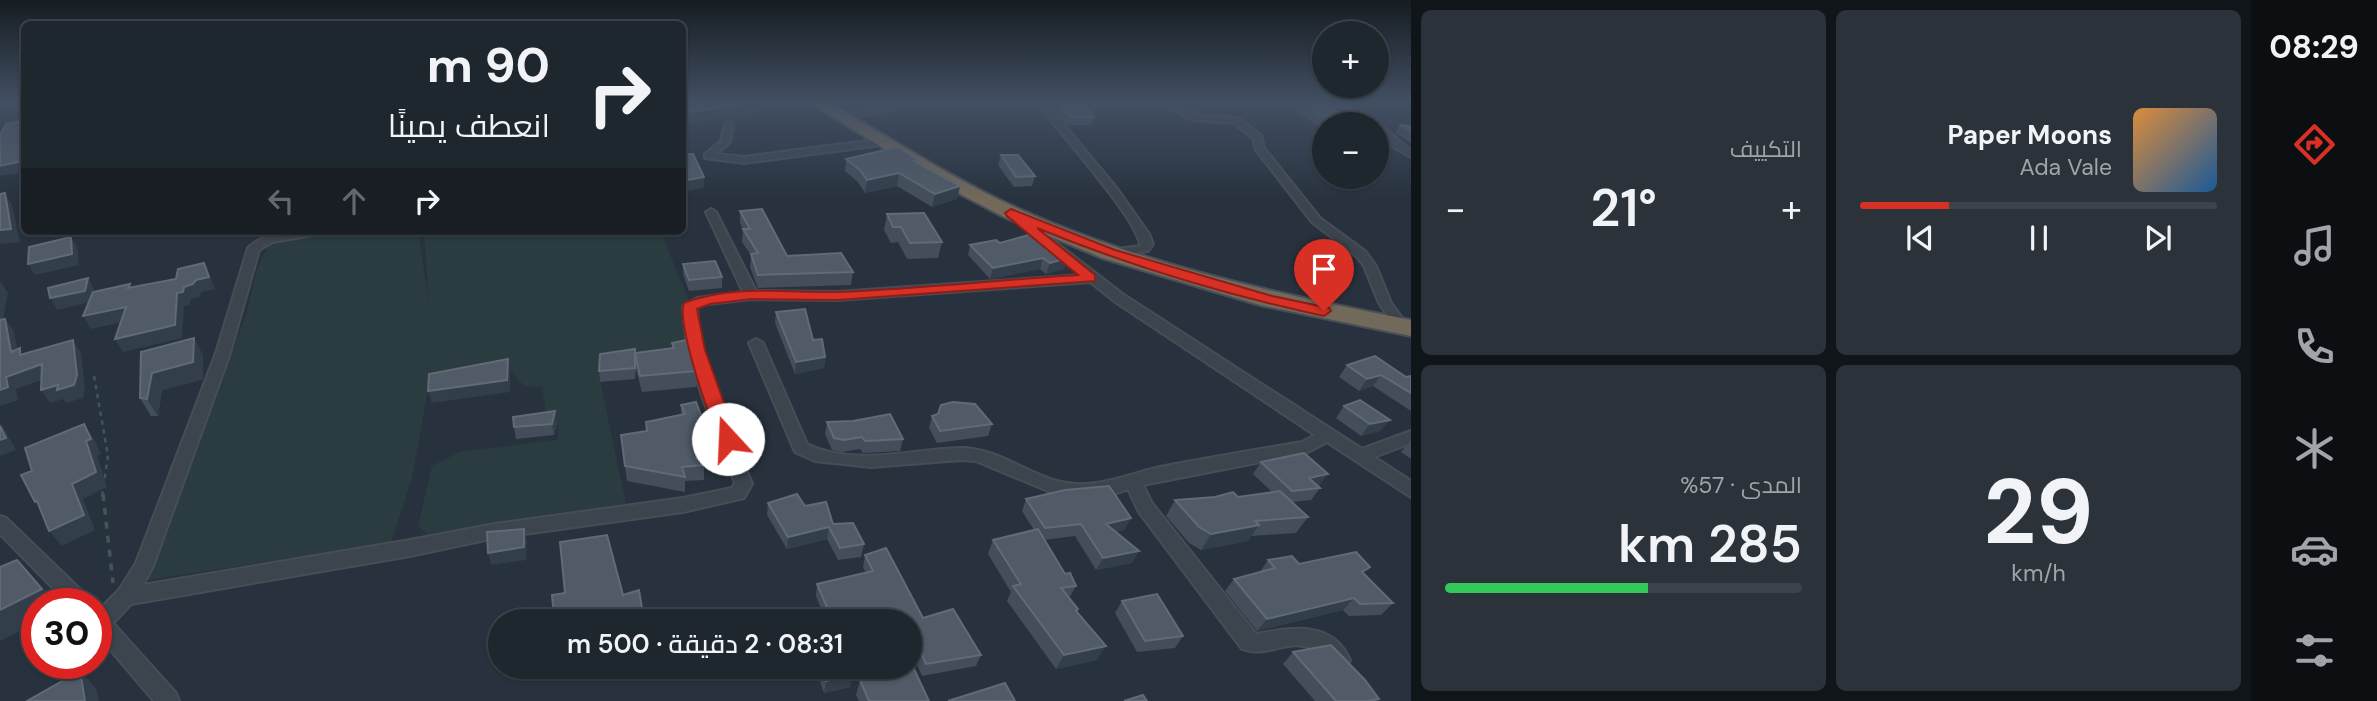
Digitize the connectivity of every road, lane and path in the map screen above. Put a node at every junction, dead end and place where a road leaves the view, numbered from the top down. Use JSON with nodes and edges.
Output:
{"nodes":[{"id":1,"x":727,"y":135,"type":"edge"},
{"id":2,"x":869,"y":135,"type":"edge"},
{"id":3,"x":1068,"y":135,"type":"edge"},
{"id":4,"x":1256,"y":135,"type":"edge"},
{"id":5,"x":1389,"y":136,"type":"edge"},
{"id":6,"x":881,"y":142,"type":"junction"},
{"id":7,"x":1411,"y":154,"type":"edge"},
{"id":8,"x":711,"y":212,"type":"dead end"},
{"id":9,"x":1011,"y":213,"type":"junction"},
{"id":10,"x":294,"y":235,"type":"edge"},
{"id":11,"x":1111,"y":253,"type":"junction"},
{"id":12,"x":1090,"y":278,"type":"junction"},
{"id":13,"x":751,"y":295,"type":"junction"},
{"id":14,"x":1406,"y":327,"type":"edge"},
{"id":15,"x":755,"y":343,"type":"dead end"},
{"id":16,"x":94,"y":376,"type":"dead end"},
{"id":17,"x":1329,"y":434,"type":"junction"},
{"id":18,"x":1411,"y":438,"type":"edge"},
{"id":19,"x":1361,"y":456,"type":"junction"},
{"id":20,"x":1133,"y":481,"type":"junction"},
{"id":21,"x":1411,"y":490,"type":"edge"},
{"id":22,"x":0,"y":523,"type":"edge"},
{"id":23,"x":66,"y":588,"type":"edge"},
{"id":24,"x":120,"y":593,"type":"junction"},
{"id":25,"x":112,"y":603,"type":"edge"},
{"id":26,"x":112,"y":636,"type":"edge"},
{"id":27,"x":1354,"y":675,"type":"edge"},
{"id":28,"x":168,"y":701,"type":"edge"}],
"edges":[{"from":1,"to":6,"type":"street"},
{"from":2,"to":6,"type":"highway"},
{"from":3,"to":11,"type":"street"},
{"from":4,"to":14,"type":"street"},
{"from":5,"to":7,"type":"street"},
{"from":6,"to":9,"type":"highway"},
{"from":8,"to":13,"type":"street"},
{"from":9,"to":11,"type":"highway"},
{"from":9,"to":12,"type":"street"},
{"from":10,"to":24,"type":"street"},
{"from":11,"to":14,"type":"highway"},
{"from":12,"to":13,"type":"street"},
{"from":12,"to":17,"type":"street"},
{"from":13,"to":24,"type":"street"},
{"from":15,"to":20,"type":"street"},
{"from":16,"to":24,"type":"path"},
{"from":17,"to":19,"type":"street"},
{"from":17,"to":20,"type":"street"},
{"from":18,"to":19,"type":"street"},
{"from":19,"to":21,"type":"street"},
{"from":20,"to":27,"type":"street"},
{"from":22,"to":23,"type":"street"},
{"from":24,"to":25,"type":"street"},
{"from":26,"to":28,"type":"street"}]}
